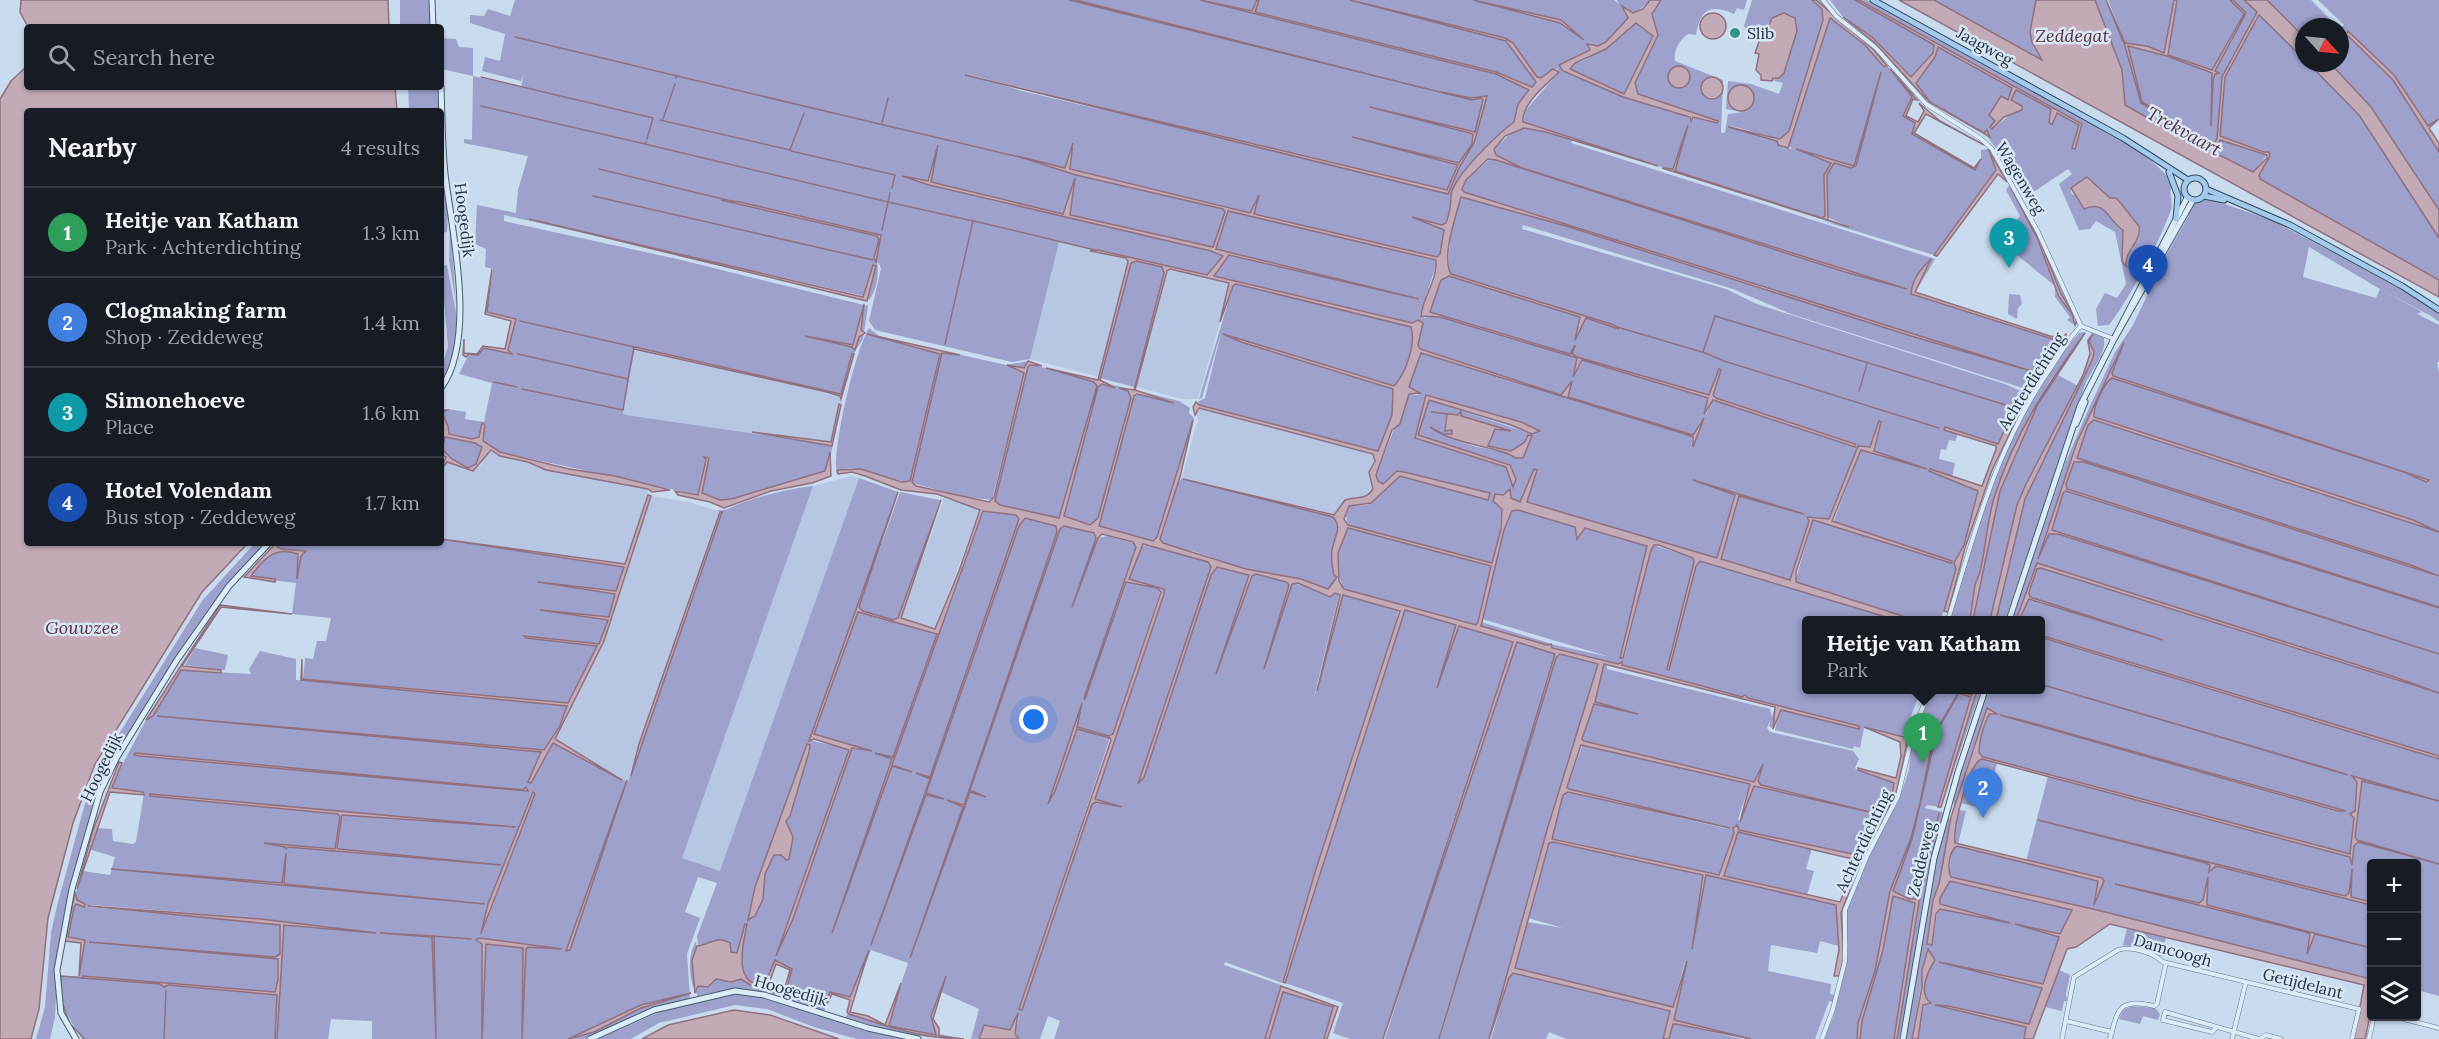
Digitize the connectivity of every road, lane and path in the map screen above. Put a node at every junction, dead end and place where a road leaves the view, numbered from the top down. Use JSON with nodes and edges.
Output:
{"nodes":[{"id":1,"x":432,"y":0,"type":"edge"},
{"id":2,"x":1823,"y":0,"type":"edge"},
{"id":3,"x":1873,"y":0,"type":"edge"},
{"id":4,"x":433,"y":24,"type":"edge"},
{"id":5,"x":441,"y":90,"type":"edge"},
{"id":6,"x":442,"y":108,"type":"edge"},
{"id":7,"x":444,"y":151,"type":"edge"},
{"id":8,"x":2160,"y":162,"type":"junction"},
{"id":9,"x":2169,"y":172,"type":"junction"},
{"id":10,"x":2186,"y":183,"type":"junction"},
{"id":11,"x":2206,"y":189,"type":"junction"},
{"id":12,"x":2204,"y":196,"type":"junction"},
{"id":13,"x":2190,"y":199,"type":"junction"},
{"id":14,"x":2228,"y":200,"type":"junction"},
{"id":15,"x":2176,"y":219,"type":"junction"},
{"id":16,"x":2439,"y":310,"type":"edge"},
{"id":17,"x":2081,"y":326,"type":"junction"},
{"id":18,"x":2114,"y":339,"type":"junction"},
{"id":19,"x":444,"y":382,"type":"edge"},
{"id":20,"x":266,"y":546,"type":"edge"},
{"id":21,"x":1949,"y":616,"type":"edge"},
{"id":22,"x":2011,"y":616,"type":"edge"},
{"id":23,"x":1928,"y":694,"type":"edge"},
{"id":24,"x":1984,"y":694,"type":"edge"},
{"id":25,"x":2166,"y":963,"type":"junction"},
{"id":26,"x":2246,"y":982,"type":"junction"},
{"id":27,"x":2066,"y":1021,"type":"junction"},
{"id":28,"x":2373,"y":1021,"type":"edge"},
{"id":29,"x":2409,"y":1021,"type":"edge"},
{"id":30,"x":2439,"y":1028,"type":"edge"},
{"id":31,"x":2215,"y":1029,"type":"junction"},
{"id":32,"x":2112,"y":1032,"type":"junction"},
{"id":33,"x":2233,"y":1033,"type":"junction"},
{"id":34,"x":76,"y":1039,"type":"edge"},
{"id":35,"x":590,"y":1039,"type":"edge"},
{"id":36,"x":918,"y":1039,"type":"edge"},
{"id":37,"x":1822,"y":1039,"type":"edge"},
{"id":38,"x":1903,"y":1039,"type":"edge"},
{"id":39,"x":2062,"y":1039,"type":"edge"},
{"id":40,"x":2110,"y":1039,"type":"edge"},
{"id":41,"x":2232,"y":1039,"type":"edge"},
{"id":42,"x":2259,"y":1039,"type":"edge"},
{"id":43,"x":2281,"y":1039,"type":"edge"},
{"id":44,"x":2352,"y":1039,"type":"edge"},
{"id":45,"x":2369,"y":1039,"type":"edge"}],
"edges":[{"from":1,"to":4,"type":"street"},
{"from":2,"to":17,"type":"street","name":"Wagenweg"},
{"from":3,"to":8,"type":"main road","name":"Jaagweg"},
{"from":5,"to":6,"type":"street","name":"Hoogedijk"},
{"from":7,"to":19,"type":"street","name":"Hoogedijk"},
{"from":8,"to":9,"type":"main road"},
{"from":8,"to":10,"type":"main road","name":"Jaagweg"},
{"from":9,"to":10,"type":"main road"},
{"from":9,"to":15,"type":"main road"},
{"from":10,"to":11,"type":"main road"},
{"from":10,"to":13,"type":"main road"},
{"from":11,"to":12,"type":"main road"},
{"from":11,"to":14,"type":"main road"},
{"from":12,"to":13,"type":"main road"},
{"from":12,"to":14,"type":"main road"},
{"from":13,"to":15,"type":"street"},
{"from":13,"to":18,"type":"street"},
{"from":14,"to":16,"type":"main road"},
{"from":15,"to":18,"type":"street"},
{"from":17,"to":18,"type":"street"},
{"from":17,"to":21,"type":"street","name":"Achterdichting"},
{"from":18,"to":22,"type":"street"},
{"from":20,"to":34,"type":"street","name":"Hoogedijk"},
{"from":23,"to":37,"type":"street","name":"Achterdichting"},
{"from":24,"to":38,"type":"street","name":"Zeddeweg"},
{"from":25,"to":26,"type":"street","name":"Damcoogh"},
{"from":25,"to":27,"type":"street","name":"Damcoogh"},
{"from":25,"to":32,"type":"street"},
{"from":26,"to":33,"type":"street"},
{"from":26,"to":44,"type":"street","name":"Getijdelant"},
{"from":27,"to":32,"type":"street"},
{"from":27,"to":39,"type":"street","name":"Damcoogh"},
{"from":28,"to":45,"type":"street"},
{"from":29,"to":30,"type":"street"},
{"from":31,"to":31,"type":"street"},
{"from":31,"to":33,"type":"street"},
{"from":32,"to":40,"type":"street"},
{"from":33,"to":41,"type":"street"},
{"from":33,"to":42,"type":"street"},
{"from":35,"to":36,"type":"street","name":"Hoogedijk"},
{"from":42,"to":43,"type":"street"}]}
